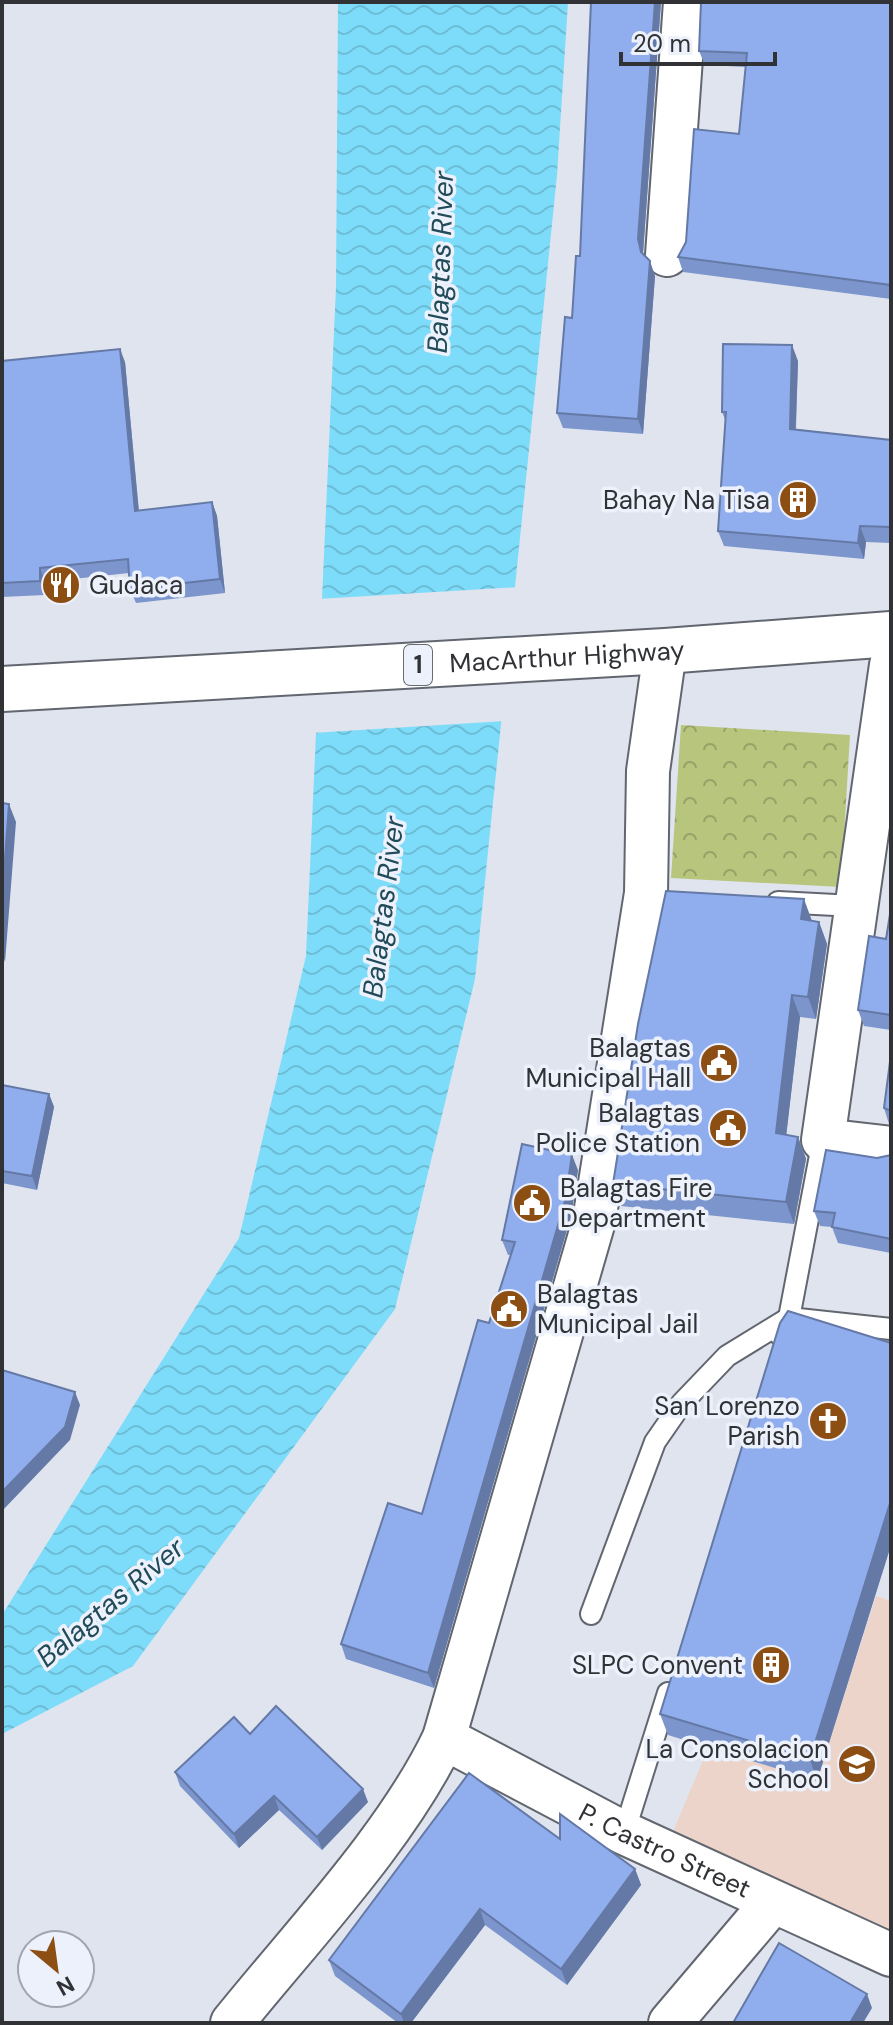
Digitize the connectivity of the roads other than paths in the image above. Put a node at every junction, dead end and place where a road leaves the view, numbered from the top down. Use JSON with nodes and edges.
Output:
{"nodes":[{"id":1,"x":685,"y":2,"type":"edge"},
{"id":2,"x":667,"y":255,"type":"dead end"},
{"id":3,"x":891,"y":634,"type":"edge"},
{"id":4,"x":665,"y":651,"type":"junction"},
{"id":5,"x":891,"y":665,"type":"edge"},
{"id":6,"x":2,"y":689,"type":"edge"},
{"id":7,"x":750,"y":900,"type":"edge"},
{"id":8,"x":854,"y":906,"type":"junction"},
{"id":9,"x":823,"y":1140,"type":"junction"},
{"id":10,"x":891,"y":1148,"type":"edge"},
{"id":11,"x":789,"y":1318,"type":"junction"},
{"id":12,"x":891,"y":1329,"type":"edge"},
{"id":13,"x":771,"y":1354,"type":"edge"},
{"id":14,"x":591,"y":1614,"type":"dead end"},
{"id":15,"x":674,"y":1674,"type":"edge"},
{"id":16,"x":444,"y":1738,"type":"junction"},
{"id":17,"x":624,"y":1833,"type":"junction"},
{"id":18,"x":772,"y":1903,"type":"junction"},
{"id":19,"x":891,"y":1955,"type":"edge"},
{"id":20,"x":232,"y":2023,"type":"edge"},
{"id":21,"x":670,"y":2023,"type":"edge"}],
"edges":[{"from":1,"to":2,"type":"street"},
{"from":3,"to":4,"type":"highway","name":"MacArthur Highway","number":"1"},
{"from":4,"to":6,"type":"highway","name":"MacArthur Highway","number":"1"},
{"from":4,"to":16,"type":"street"},
{"from":5,"to":8,"type":"street"},
{"from":7,"to":8,"type":"lane"},
{"from":8,"to":9,"type":"street"},
{"from":9,"to":10,"type":"street"},
{"from":9,"to":11,"type":"lane"},
{"from":11,"to":12,"type":"lane"},
{"from":11,"to":13,"type":"lane"},
{"from":11,"to":14,"type":"lane"},
{"from":15,"to":17,"type":"lane"},
{"from":16,"to":17,"type":"street","name":"P. Castro Street"},
{"from":16,"to":20,"type":"street"},
{"from":17,"to":18,"type":"street","name":"P. Castro Street"},
{"from":18,"to":19,"type":"street","name":"P. Castro Street"},
{"from":18,"to":21,"type":"street"}]}
